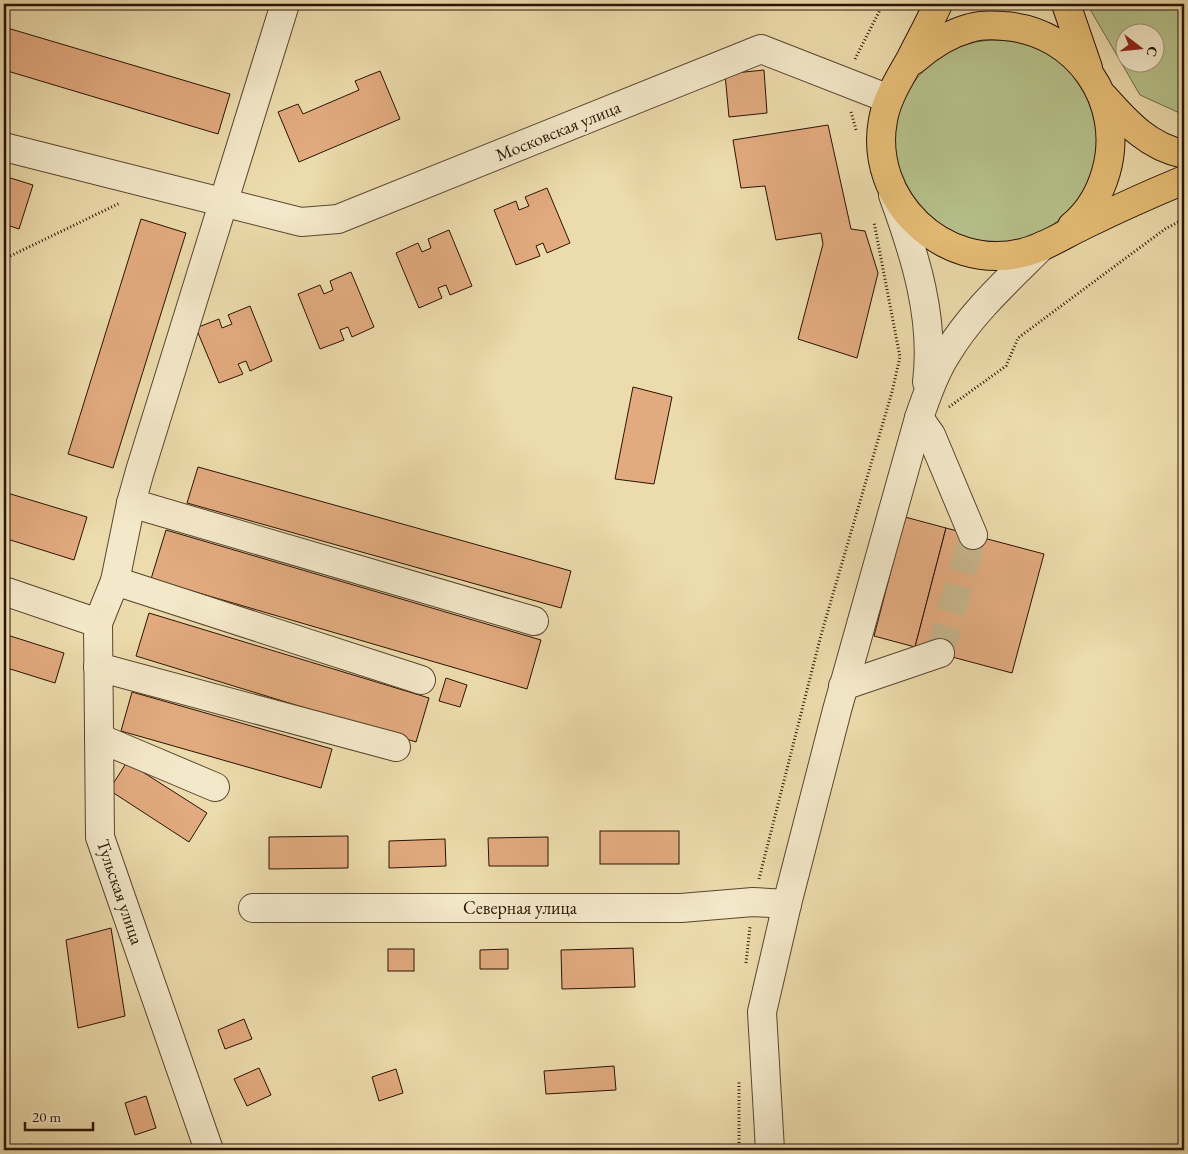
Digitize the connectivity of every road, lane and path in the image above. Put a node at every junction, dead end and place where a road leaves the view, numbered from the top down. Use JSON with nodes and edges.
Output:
{"nodes":[{"id":1,"x":285,"y":4,"type":"edge"},
{"id":2,"x":882,"y":4,"type":"edge"},
{"id":3,"x":938,"y":4,"type":"edge"},
{"id":4,"x":1066,"y":4,"type":"edge"},
{"id":5,"x":844,"y":81,"type":"junction"},
{"id":6,"x":1096,"y":84,"type":"junction"},
{"id":7,"x":894,"y":88,"type":"junction"},
{"id":8,"x":858,"y":136,"type":"dead end"},
{"id":9,"x":4,"y":147,"type":"edge"},
{"id":10,"x":1184,"y":154,"type":"edge"},
{"id":11,"x":1184,"y":180,"type":"edge"},
{"id":12,"x":890,"y":187,"type":"junction"},
{"id":13,"x":222,"y":202,"type":"junction"},
{"id":14,"x":120,"y":203,"type":"dead end"},
{"id":15,"x":872,"y":213,"type":"dead end"},
{"id":16,"x":1184,"y":219,"type":"edge"},
{"id":17,"x":1052,"y":241,"type":"junction"},
{"id":18,"x":4,"y":259,"type":"edge"},
{"id":19,"x":925,"y":418,"type":"junction"},
{"id":20,"x":131,"y":502,"type":"junction"},
{"id":21,"x":973,"y":535,"type":"tunnel mouth"},
{"id":22,"x":115,"y":581,"type":"junction"},
{"id":23,"x":4,"y":592,"type":"edge"},
{"id":24,"x":534,"y":621,"type":"dead end"},
{"id":25,"x":98,"y":623,"type":"junction"},
{"id":26,"x":940,"y":653,"type":"dead end"},
{"id":27,"x":98,"y":667,"type":"junction"},
{"id":28,"x":421,"y":680,"type":"dead end"},
{"id":29,"x":843,"y":686,"type":"junction"},
{"id":30,"x":98,"y":738,"type":"junction"},
{"id":31,"x":396,"y":747,"type":"dead end"},
{"id":32,"x":215,"y":787,"type":"dead end"},
{"id":33,"x":753,"y":902,"type":"junction"},
{"id":34,"x":786,"y":904,"type":"junction"},
{"id":35,"x":253,"y":908,"type":"dead end"},
{"id":36,"x":745,"y":970,"type":"dead end"},
{"id":37,"x":739,"y":1075,"type":"dead end"},
{"id":38,"x":209,"y":1150,"type":"edge"},
{"id":39,"x":739,"y":1150,"type":"edge"},
{"id":40,"x":770,"y":1150,"type":"edge"}],
"edges":[{"from":1,"to":13,"type":"street"},
{"from":2,"to":5,"type":"path"},
{"from":3,"to":7,"type":"main road"},
{"from":4,"to":6,"type":"main road"},
{"from":5,"to":7,"type":"street","name":"Московская улица"},
{"from":5,"to":8,"type":"path"},
{"from":5,"to":13,"type":"street","name":"Московская улица"},
{"from":6,"to":7,"type":"main road"},
{"from":6,"to":10,"type":"main road"},
{"from":6,"to":17,"type":"main road"},
{"from":7,"to":12,"type":"main road"},
{"from":9,"to":13,"type":"street","name":"Московская улица"},
{"from":11,"to":17,"type":"main road"},
{"from":12,"to":17,"type":"main road"},
{"from":12,"to":19,"type":"street"},
{"from":13,"to":20,"type":"street"},
{"from":14,"to":18,"type":"path"},
{"from":15,"to":33,"type":"path"},
{"from":16,"to":19,"type":"path"},
{"from":17,"to":19,"type":"street"},
{"from":19,"to":21,"type":"street"},
{"from":19,"to":29,"type":"street"},
{"from":20,"to":22,"type":"street"},
{"from":20,"to":24,"type":"street"},
{"from":22,"to":25,"type":"street"},
{"from":22,"to":28,"type":"street"},
{"from":23,"to":25,"type":"street"},
{"from":25,"to":27,"type":"street","name":"Тульская улица"},
{"from":26,"to":29,"type":"street"},
{"from":27,"to":30,"type":"street","name":"Тульская улица"},
{"from":27,"to":31,"type":"street"},
{"from":29,"to":34,"type":"street"},
{"from":30,"to":32,"type":"street"},
{"from":30,"to":38,"type":"street","name":"Тульская улица"},
{"from":33,"to":34,"type":"street","name":"Северная улица"},
{"from":33,"to":35,"type":"street","name":"Северная улица"},
{"from":33,"to":36,"type":"path"},
{"from":34,"to":40,"type":"street"},
{"from":37,"to":39,"type":"path"}]}
